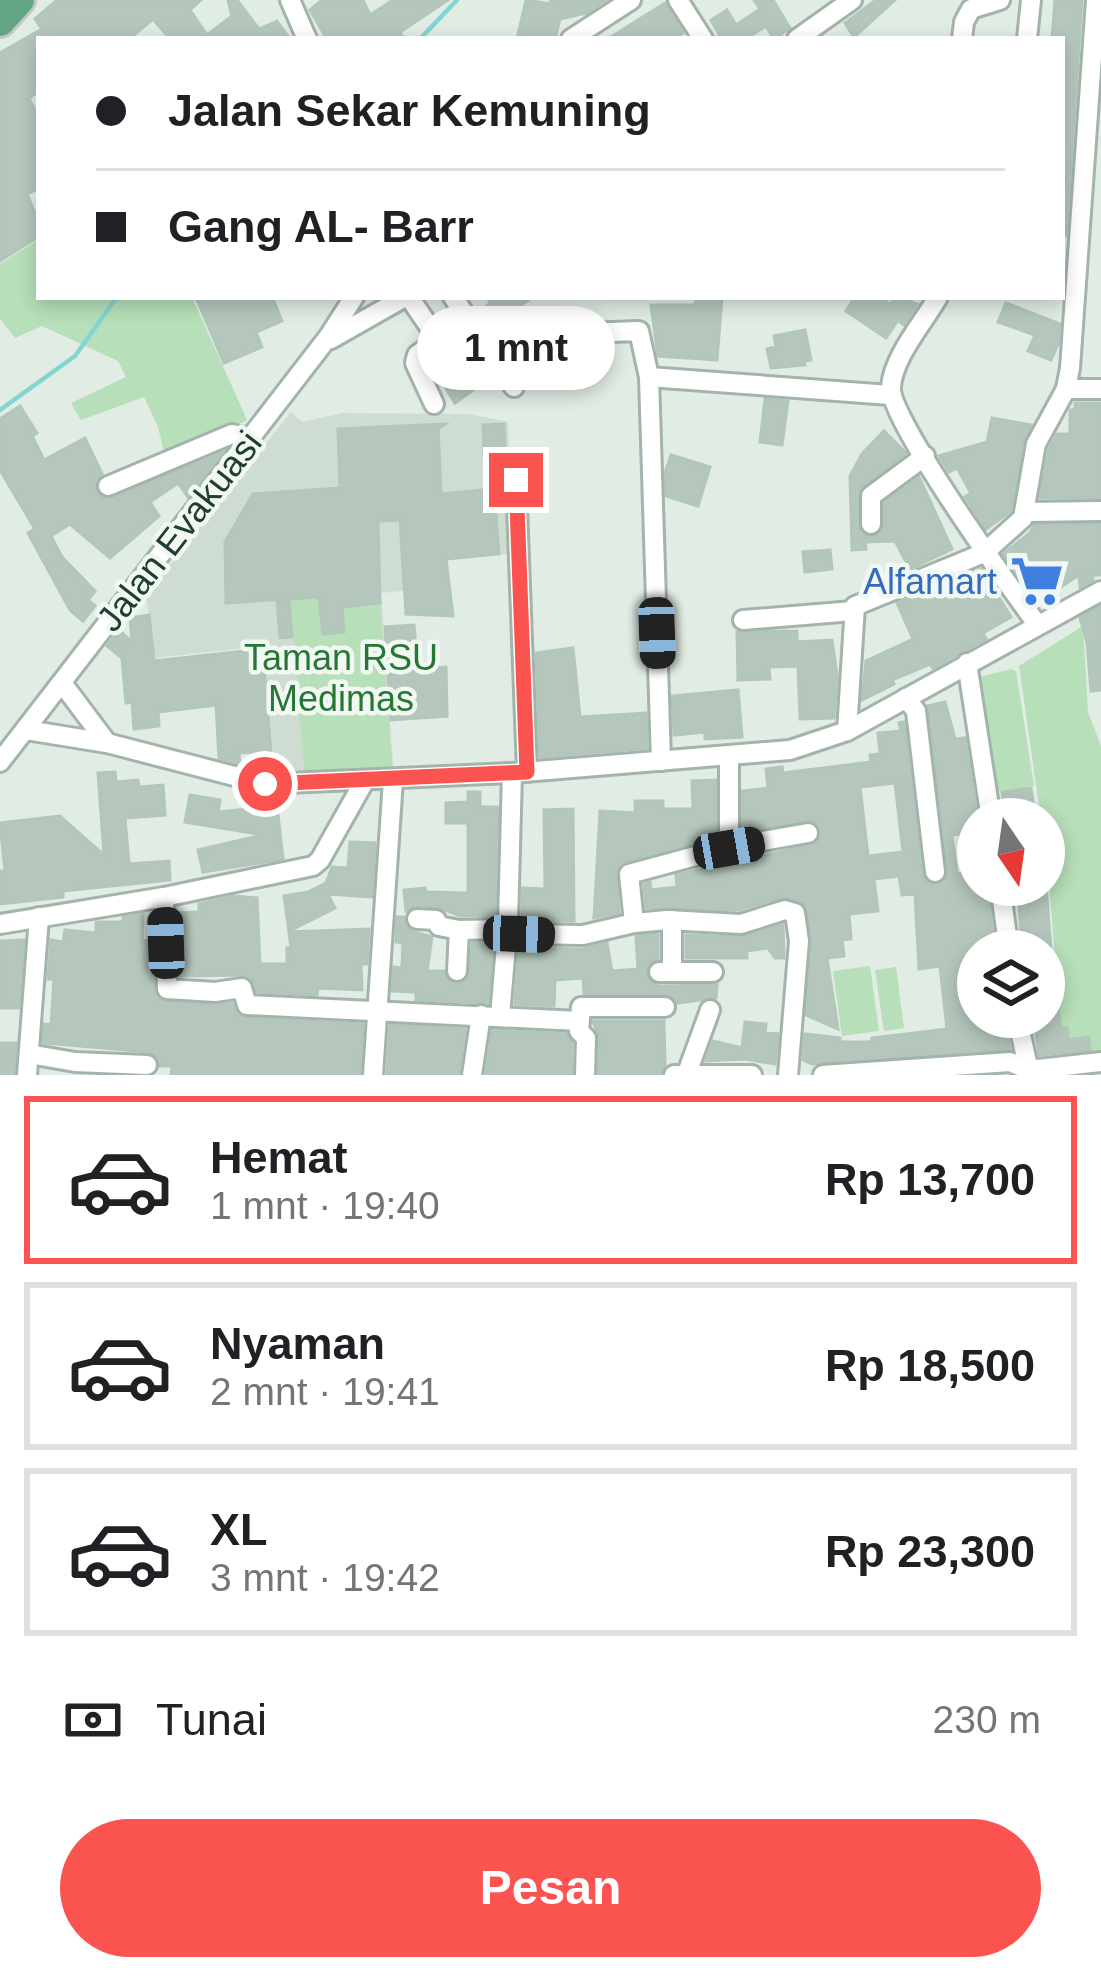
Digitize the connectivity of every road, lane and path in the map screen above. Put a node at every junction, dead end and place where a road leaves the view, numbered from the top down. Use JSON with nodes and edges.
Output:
{"nodes":[{"id":1,"x":20,"y":0,"type":"edge"},
{"id":2,"x":290,"y":0,"type":"edge"},
{"id":3,"x":631,"y":0,"type":"edge"},
{"id":4,"x":677,"y":0,"type":"edge"},
{"id":5,"x":1000,"y":0,"type":"edge"},
{"id":6,"x":1031,"y":0,"type":"edge"},
{"id":7,"x":1096,"y":0,"type":"edge"},
{"id":8,"x":839,"y":4,"type":"edge"},
{"id":9,"x":0,"y":21,"type":"edge"},
{"id":10,"x":306,"y":36,"type":"edge"},
{"id":11,"x":577,"y":36,"type":"edge"},
{"id":12,"x":701,"y":36,"type":"edge"},
{"id":13,"x":801,"y":36,"type":"edge"},
{"id":14,"x":962,"y":36,"type":"edge"},
{"id":15,"x":1028,"y":36,"type":"edge"},
{"id":16,"x":1092,"y":193,"type":"edge"},
{"id":17,"x":352,"y":300,"type":"edge"},
{"id":18,"x":402,"y":300,"type":"edge"},
{"id":19,"x":409,"y":300,"type":"edge"},
{"id":20,"x":455,"y":300,"type":"edge"},
{"id":21,"x":936,"y":300,"type":"edge"},
{"id":22,"x":468,"y":318,"type":"junction"},
{"id":23,"x":557,"y":334,"type":"dead end"},
{"id":24,"x":437,"y":338,"type":"junction"},
{"id":25,"x":322,"y":345,"type":"junction"},
{"id":26,"x":649,"y":377,"type":"junction"},
{"id":27,"x":514,"y":387,"type":"dead end"},
{"id":28,"x":1066,"y":389,"type":"junction"},
{"id":29,"x":1101,"y":389,"type":"edge"},
{"id":30,"x":890,"y":395,"type":"junction"},
{"id":31,"x":434,"y":404,"type":"dead end"},
{"id":32,"x":250,"y":439,"type":"junction"},
{"id":33,"x":926,"y":455,"type":"junction"},
{"id":34,"x":516,"y":480,"type":"dead end"},
{"id":35,"x":108,"y":486,"type":"dead end"},
{"id":36,"x":1027,"y":512,"type":"junction"},
{"id":37,"x":1101,"y":512,"type":"edge"},
{"id":38,"x":871,"y":524,"type":"dead end"},
{"id":39,"x":984,"y":553,"type":"junction"},
{"id":40,"x":1101,"y":591,"type":"edge"},
{"id":41,"x":853,"y":611,"type":"junction"},
{"id":42,"x":742,"y":620,"type":"dead end"},
{"id":43,"x":1037,"y":624,"type":"junction"},
{"id":44,"x":968,"y":663,"type":"junction"},
{"id":45,"x":62,"y":683,"type":"junction"},
{"id":46,"x":906,"y":698,"type":"junction"},
{"id":47,"x":26,"y":730,"type":"junction"},
{"id":48,"x":847,"y":731,"type":"junction"},
{"id":49,"x":107,"y":743,"type":"junction"},
{"id":50,"x":729,"y":755,"type":"junction"},
{"id":51,"x":661,"y":761,"type":"junction"},
{"id":52,"x":0,"y":762,"type":"edge"},
{"id":53,"x":520,"y":773,"type":"junction"},
{"id":54,"x":365,"y":780,"type":"junction"},
{"id":55,"x":393,"y":780,"type":"junction"},
{"id":56,"x":988,"y":798,"type":"edge"},
{"id":57,"x":808,"y":833,"type":"dead end"},
{"id":58,"x":729,"y":848,"type":"junction"},
{"id":59,"x":934,"y":872,"type":"dead end"},
{"id":60,"x":164,"y":896,"type":"junction"},
{"id":61,"x":39,"y":917,"type":"junction"},
{"id":62,"x":417,"y":919,"type":"dead end"},
{"id":63,"x":672,"y":920,"type":"junction"},
{"id":64,"x":634,"y":922,"type":"junction"},
{"id":65,"x":0,"y":924,"type":"edge"},
{"id":66,"x":508,"y":926,"type":"junction"},
{"id":67,"x":459,"y":930,"type":"junction"},
{"id":68,"x":457,"y":971,"type":"dead end"},
{"id":69,"x":713,"y":972,"type":"dead end"},
{"id":70,"x":664,"y":1007,"type":"dead end"},
{"id":71,"x":377,"y":1009,"type":"junction"},
{"id":72,"x":710,"y":1010,"type":"dead end"},
{"id":73,"x":490,"y":1016,"type":"junction"},
{"id":74,"x":579,"y":1021,"type":"junction"},
{"id":75,"x":1022,"y":1038,"type":"edge"},
{"id":76,"x":29,"y":1054,"type":"junction"},
{"id":77,"x":1101,"y":1061,"type":"edge"},
{"id":78,"x":147,"y":1065,"type":"dead end"},
{"id":79,"x":952,"y":1071,"type":"edge"},
{"id":80,"x":1029,"y":1073,"type":"edge"},
{"id":81,"x":681,"y":1074,"type":"edge"},
{"id":82,"x":28,"y":1075,"type":"edge"},
{"id":83,"x":373,"y":1075,"type":"edge"},
{"id":84,"x":472,"y":1075,"type":"edge"},
{"id":85,"x":586,"y":1075,"type":"edge"},
{"id":86,"x":752,"y":1075,"type":"edge"},
{"id":87,"x":788,"y":1075,"type":"edge"},
{"id":88,"x":823,"y":1075,"type":"edge"}],
"edges":[{"from":1,"to":9,"type":"main road"},
{"from":2,"to":10,"type":"street"},
{"from":3,"to":11,"type":"street"},
{"from":4,"to":12,"type":"street"},
{"from":5,"to":14,"type":"street"},
{"from":6,"to":15,"type":"street"},
{"from":7,"to":16,"type":"street"},
{"from":8,"to":13,"type":"street"},
{"from":16,"to":28,"type":"street"},
{"from":17,"to":25,"type":"street","name":"Jalan Evakuasi"},
{"from":18,"to":25,"type":"street"},
{"from":19,"to":24,"type":"street"},
{"from":20,"to":22,"type":"street"},
{"from":21,"to":30,"type":"street"},
{"from":22,"to":24,"type":"street"},
{"from":22,"to":27,"type":"street"},
{"from":23,"to":26,"type":"street"},
{"from":24,"to":31,"type":"street"},
{"from":25,"to":32,"type":"street","name":"Jalan Evakuasi"},
{"from":26,"to":30,"type":"street"},
{"from":26,"to":51,"type":"street"},
{"from":28,"to":29,"type":"street"},
{"from":28,"to":36,"type":"street"},
{"from":30,"to":33,"type":"street"},
{"from":32,"to":35,"type":"street"},
{"from":32,"to":45,"type":"street","name":"Jalan Evakuasi"},
{"from":33,"to":38,"type":"street"},
{"from":33,"to":39,"type":"street"},
{"from":34,"to":53,"type":"street"},
{"from":36,"to":37,"type":"street"},
{"from":36,"to":39,"type":"street"},
{"from":39,"to":41,"type":"street"},
{"from":39,"to":43,"type":"street"},
{"from":40,"to":43,"type":"street"},
{"from":41,"to":42,"type":"street"},
{"from":41,"to":48,"type":"street"},
{"from":43,"to":44,"type":"street"},
{"from":44,"to":46,"type":"street"},
{"from":44,"to":56,"type":"street"},
{"from":45,"to":47,"type":"street","name":"Jalan Evakuasi"},
{"from":45,"to":49,"type":"street"},
{"from":46,"to":48,"type":"street"},
{"from":46,"to":59,"type":"street"},
{"from":47,"to":49,"type":"street"},
{"from":47,"to":52,"type":"street","name":"Jalan Evakuasi"},
{"from":48,"to":50,"type":"street"},
{"from":49,"to":54,"type":"street"},
{"from":50,"to":51,"type":"street"},
{"from":50,"to":58,"type":"street"},
{"from":51,"to":53,"type":"street"},
{"from":53,"to":55,"type":"street"},
{"from":53,"to":66,"type":"street"},
{"from":54,"to":55,"type":"street"},
{"from":54,"to":60,"type":"street"},
{"from":55,"to":71,"type":"street"},
{"from":57,"to":58,"type":"street"},
{"from":58,"to":64,"type":"street"},
{"from":60,"to":61,"type":"street"},
{"from":60,"to":71,"type":"street"},
{"from":61,"to":65,"type":"street"},
{"from":61,"to":76,"type":"street"},
{"from":62,"to":67,"type":"street"},
{"from":63,"to":64,"type":"street"},
{"from":63,"to":69,"type":"street"},
{"from":63,"to":87,"type":"street"},
{"from":64,"to":66,"type":"street"},
{"from":66,"to":67,"type":"street"},
{"from":66,"to":73,"type":"street"},
{"from":67,"to":68,"type":"street"},
{"from":70,"to":74,"type":"street"},
{"from":71,"to":73,"type":"street"},
{"from":71,"to":83,"type":"street"},
{"from":72,"to":81,"type":"street"},
{"from":73,"to":74,"type":"street"},
{"from":73,"to":84,"type":"street"},
{"from":74,"to":85,"type":"street"},
{"from":75,"to":80,"type":"street"},
{"from":76,"to":78,"type":"street"},
{"from":76,"to":82,"type":"street"},
{"from":77,"to":80,"type":"street"},
{"from":79,"to":80,"type":"street"},
{"from":79,"to":88,"type":"street"},
{"from":81,"to":86,"type":"street"}]}
